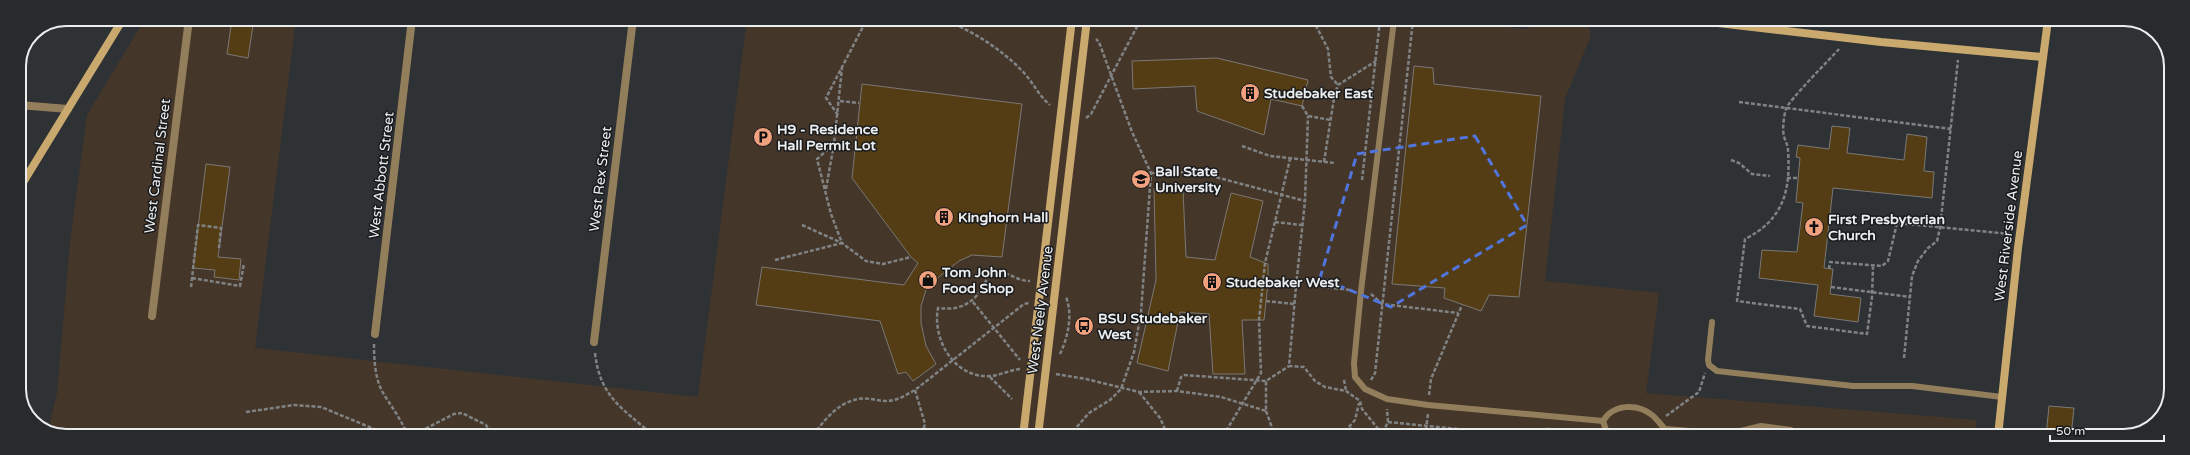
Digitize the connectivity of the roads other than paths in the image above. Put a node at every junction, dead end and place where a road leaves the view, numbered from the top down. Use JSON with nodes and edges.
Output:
{"nodes":[{"id":1,"x":119,"y":26,"type":"edge"},
{"id":2,"x":188,"y":26,"type":"edge"},
{"id":3,"x":411,"y":26,"type":"edge"},
{"id":4,"x":631,"y":26,"type":"edge"},
{"id":5,"x":1071,"y":26,"type":"edge"},
{"id":6,"x":1085,"y":26,"type":"edge"},
{"id":7,"x":1393,"y":26,"type":"edge"},
{"id":8,"x":1744,"y":26,"type":"edge"},
{"id":9,"x":2047,"y":26,"type":"edge"},
{"id":10,"x":2042,"y":57,"type":"junction"},
{"id":11,"x":26,"y":105,"type":"edge"},
{"id":12,"x":68,"y":109,"type":"junction"},
{"id":13,"x":26,"y":178,"type":"edge"},
{"id":14,"x":152,"y":316,"type":"dead end"},
{"id":15,"x":1712,"y":322,"type":"dead end"},
{"id":16,"x":374,"y":334,"type":"road end"},
{"id":17,"x":594,"y":342,"type":"road end"},
{"id":18,"x":2002,"y":397,"type":"junction"},
{"id":19,"x":1603,"y":421,"type":"junction"},
{"id":20,"x":1024,"y":429,"type":"edge"},
{"id":21,"x":1039,"y":429,"type":"edge"},
{"id":22,"x":1606,"y":429,"type":"edge"},
{"id":23,"x":1665,"y":429,"type":"edge"},
{"id":24,"x":1749,"y":429,"type":"edge"},
{"id":25,"x":1784,"y":429,"type":"edge"},
{"id":26,"x":1999,"y":429,"type":"edge"}],
"edges":[{"from":1,"to":12,"type":"street"},
{"from":2,"to":14,"type":"street","name":"West Cardinal Street"},
{"from":3,"to":16,"type":"street","name":"West Abbott Street"},
{"from":4,"to":17,"type":"street","name":"West Rex Street"},
{"from":5,"to":20,"type":"street","name":"West Neely Avenue"},
{"from":6,"to":21,"type":"street","name":"West Neely Avenue"},
{"from":7,"to":19,"type":"lane"},
{"from":8,"to":10,"type":"street"},
{"from":9,"to":10,"type":"street","name":"West Riverside Avenue"},
{"from":10,"to":18,"type":"street","name":"West Riverside Avenue"},
{"from":11,"to":12,"type":"street"},
{"from":12,"to":13,"type":"street"},
{"from":15,"to":18,"type":"lane"},
{"from":18,"to":26,"type":"street","name":"West Riverside Avenue"},
{"from":19,"to":22,"type":"lane"},
{"from":19,"to":23,"type":"lane"},
{"from":24,"to":25,"type":"lane"}]}
